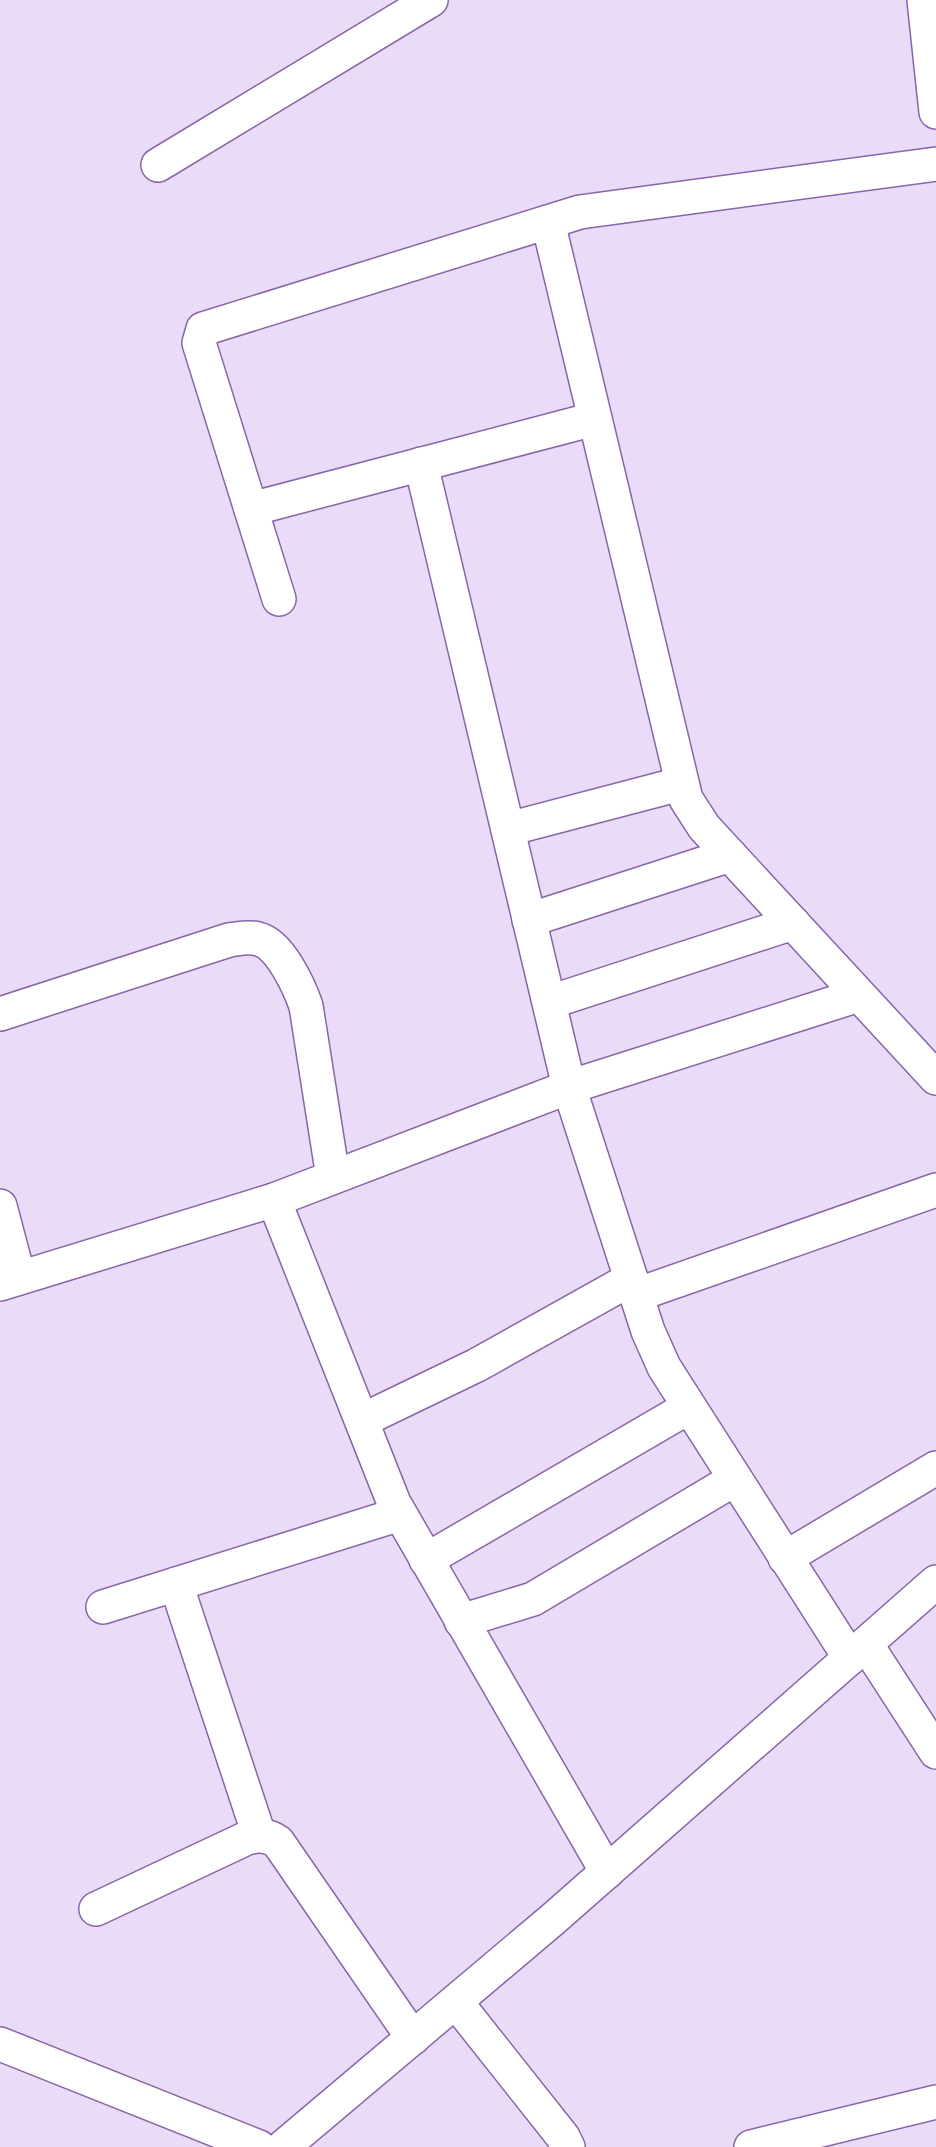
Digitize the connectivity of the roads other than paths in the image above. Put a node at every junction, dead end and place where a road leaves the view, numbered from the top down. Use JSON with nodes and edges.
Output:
{"nodes":[{"id":1,"x":431,"y":0,"type":"edge"},
{"id":2,"x":924,"y":0,"type":"edge"},
{"id":3,"x":936,"y":112,"type":"edge"},
{"id":4,"x":936,"y":164,"type":"edge"},
{"id":5,"x":158,"y":165,"type":"dead end"},
{"id":6,"x":548,"y":222,"type":"junction"},
{"id":7,"x":594,"y":419,"type":"junction"},
{"id":8,"x":422,"y":464,"type":"junction"},
{"id":9,"x":251,"y":508,"type":"junction"},
{"id":10,"x":279,"y":599,"type":"dead end"},
{"id":11,"x":680,"y":784,"type":"junction"},
{"id":12,"x":508,"y":829,"type":"junction"},
{"id":13,"x":730,"y":855,"type":"junction"},
{"id":14,"x":530,"y":920,"type":"junction"},
{"id":15,"x":792,"y":923,"type":"junction"},
{"id":16,"x":859,"y":995,"type":"junction"},
{"id":17,"x":549,"y":1002,"type":"junction"},
{"id":18,"x":0,"y":1014,"type":"edge"},
{"id":19,"x":936,"y":1078,"type":"edge"},
{"id":20,"x":569,"y":1087,"type":"junction"},
{"id":21,"x":333,"y":1177,"type":"junction"},
{"id":22,"x":936,"y":1190,"type":"edge"},
{"id":23,"x":274,"y":1200,"type":"junction"},
{"id":24,"x":0,"y":1206,"type":"edge"},
{"id":25,"x":10,"y":1281,"type":"edge"},
{"id":26,"x":633,"y":1287,"type":"junction"},
{"id":27,"x":689,"y":1407,"type":"junction"},
{"id":28,"x":363,"y":1420,"type":"junction"},
{"id":29,"x":936,"y":1468,"type":"edge"},
{"id":30,"x":735,"y":1479,"type":"junction"},
{"id":31,"x":400,"y":1514,"type":"junction"},
{"id":32,"x":785,"y":1558,"type":"junction"},
{"id":33,"x":426,"y":1560,"type":"junction"},
{"id":34,"x":936,"y":1582,"type":"edge"},
{"id":35,"x":176,"y":1584,"type":"junction"},
{"id":36,"x":103,"y":1607,"type":"dead end"},
{"id":37,"x":461,"y":1621,"type":"junction"},
{"id":38,"x":858,"y":1651,"type":"junction"},
{"id":39,"x":936,"y":1752,"type":"edge"},
{"id":40,"x":259,"y":1835,"type":"junction"},
{"id":41,"x":607,"y":1872,"type":"junction"},
{"id":42,"x":96,"y":1909,"type":"dead end"},
{"id":43,"x":456,"y":2002,"type":"junction"},
{"id":44,"x":413,"y":2038,"type":"junction"},
{"id":45,"x":0,"y":2044,"type":"edge"},
{"id":46,"x":936,"y":2102,"type":"edge"},
{"id":47,"x":259,"y":2147,"type":"edge"},
{"id":48,"x":283,"y":2147,"type":"edge"},
{"id":49,"x":568,"y":2147,"type":"edge"},
{"id":50,"x":751,"y":2147,"type":"edge"}],
"edges":[{"from":1,"to":5,"type":"street"},
{"from":2,"to":3,"type":"street"},
{"from":4,"to":6,"type":"street"},
{"from":6,"to":7,"type":"street"},
{"from":6,"to":9,"type":"street"},
{"from":7,"to":8,"type":"street"},
{"from":7,"to":11,"type":"street"},
{"from":8,"to":9,"type":"street"},
{"from":8,"to":12,"type":"street"},
{"from":9,"to":10,"type":"street"},
{"from":11,"to":12,"type":"street"},
{"from":11,"to":13,"type":"street"},
{"from":12,"to":14,"type":"street"},
{"from":13,"to":14,"type":"street"},
{"from":13,"to":15,"type":"street"},
{"from":14,"to":17,"type":"street"},
{"from":15,"to":16,"type":"street"},
{"from":15,"to":17,"type":"street"},
{"from":16,"to":19,"type":"street"},
{"from":16,"to":20,"type":"street"},
{"from":17,"to":20,"type":"street"},
{"from":18,"to":21,"type":"street"},
{"from":20,"to":21,"type":"street"},
{"from":20,"to":26,"type":"street"},
{"from":21,"to":23,"type":"street"},
{"from":22,"to":26,"type":"street"},
{"from":23,"to":25,"type":"street"},
{"from":23,"to":28,"type":"street"},
{"from":24,"to":25,"type":"street"},
{"from":26,"to":27,"type":"street"},
{"from":26,"to":28,"type":"street"},
{"from":27,"to":30,"type":"street"},
{"from":27,"to":33,"type":"street"},
{"from":28,"to":31,"type":"street"},
{"from":29,"to":32,"type":"street"},
{"from":30,"to":32,"type":"street"},
{"from":30,"to":37,"type":"street"},
{"from":31,"to":33,"type":"street"},
{"from":31,"to":35,"type":"street"},
{"from":32,"to":38,"type":"street"},
{"from":33,"to":37,"type":"street"},
{"from":34,"to":38,"type":"street"},
{"from":35,"to":36,"type":"street"},
{"from":35,"to":40,"type":"street"},
{"from":37,"to":41,"type":"street"},
{"from":38,"to":39,"type":"street"},
{"from":38,"to":41,"type":"street"},
{"from":40,"to":42,"type":"street"},
{"from":40,"to":44,"type":"street"},
{"from":41,"to":43,"type":"street"},
{"from":43,"to":44,"type":"street"},
{"from":43,"to":49,"type":"street"},
{"from":44,"to":48,"type":"street"},
{"from":45,"to":47,"type":"street"},
{"from":46,"to":50,"type":"street"}]}
